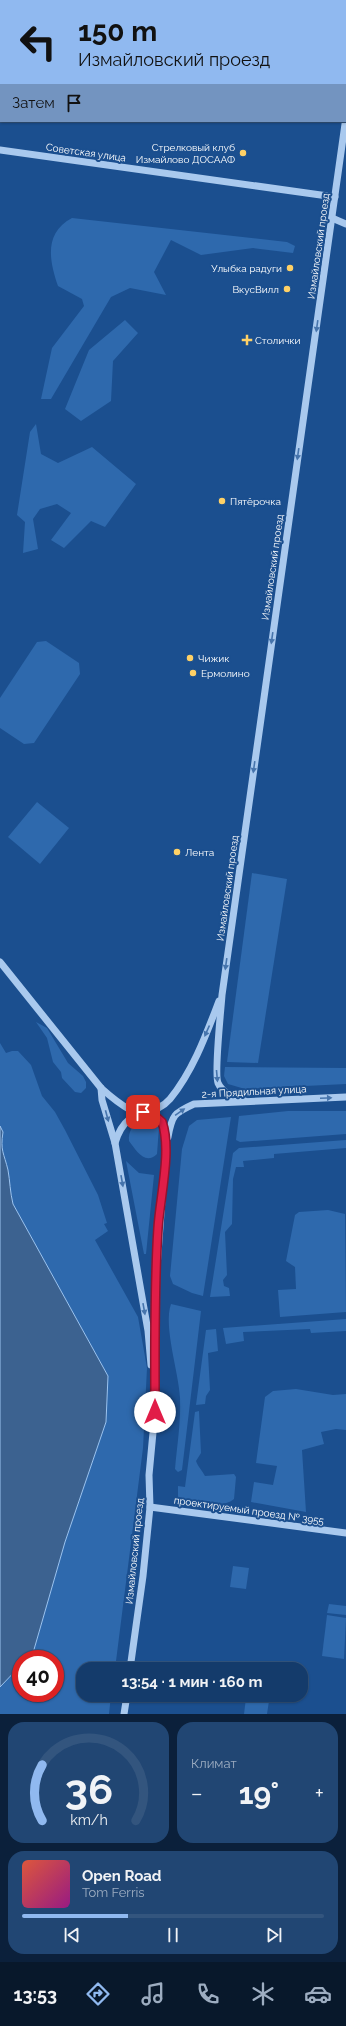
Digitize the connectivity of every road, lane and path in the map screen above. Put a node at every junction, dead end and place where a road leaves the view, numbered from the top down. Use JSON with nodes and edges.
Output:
{"nodes":[{"id":1,"x":345,"y":122,"type":"edge"},
{"id":2,"x":0,"y":150,"type":"edge"},
{"id":3,"x":335,"y":197,"type":"junction"},
{"id":4,"x":332,"y":218,"type":"junction"},
{"id":5,"x":346,"y":224,"type":"edge"},
{"id":6,"x":0,"y":962,"type":"edge"},
{"id":7,"x":222,"y":995,"type":"junction"},
{"id":8,"x":101,"y":1088,"type":"junction"},
{"id":9,"x":346,"y":1097,"type":"edge"},
{"id":10,"x":245,"y":1101,"type":"junction"},
{"id":11,"x":143,"y":1112,"type":"junction"},
{"id":12,"x":115,"y":1143,"type":"junction"},
{"id":13,"x":166,"y":1146,"type":"junction"},
{"id":14,"x":155,"y":1412,"type":"junction"},
{"id":15,"x":150,"y":1507,"type":"junction"},
{"id":16,"x":346,"y":1533,"type":"edge"},
{"id":17,"x":131,"y":1662,"type":"edge"},
{"id":18,"x":126,"y":1702,"type":"edge"},
{"id":19,"x":124,"y":1714,"type":"edge"}],
"edges":[{"from":1,"to":3,"type":"street","name":"Измайловский проезд"},
{"from":2,"to":3,"type":"street","name":"Советская улица"},
{"from":3,"to":4,"type":"street","name":"Измайловский проезд"},
{"from":4,"to":5,"type":"street"},
{"from":4,"to":7,"type":"street","name":"Измайловский проезд","one_way":true},
{"from":6,"to":8,"type":"street"},
{"from":7,"to":10,"type":"street","name":"Измайловский проезд","one_way":true},
{"from":7,"to":11,"type":"street","name":"Измайловский проезд","one_way":true},
{"from":8,"to":11,"type":"street"},
{"from":8,"to":12,"type":"street","name":"Измайловский проезд","one_way":true},
{"from":10,"to":9,"type":"street","name":"2-я Прядильная улица","one_way":true},
{"from":13,"to":10,"type":"street","name":"2-я Прядильная улица","one_way":true},
{"from":11,"to":12,"type":"street","name":"Измайловский проезд"},
{"from":11,"to":13,"type":"street","name":"Измайловский проезд"},
{"from":12,"to":14,"type":"street","name":"Измайловский проезд","one_way":true},
{"from":13,"to":14,"type":"street","name":"Измайловский проезд"},
{"from":14,"to":15,"type":"street","name":"Измайловский проезд"},
{"from":15,"to":16,"type":"street","name":"проектируемый проезд № 3955"},
{"from":15,"to":17,"type":"street","name":"Измайловский проезд"},
{"from":18,"to":19,"type":"street"}]}
